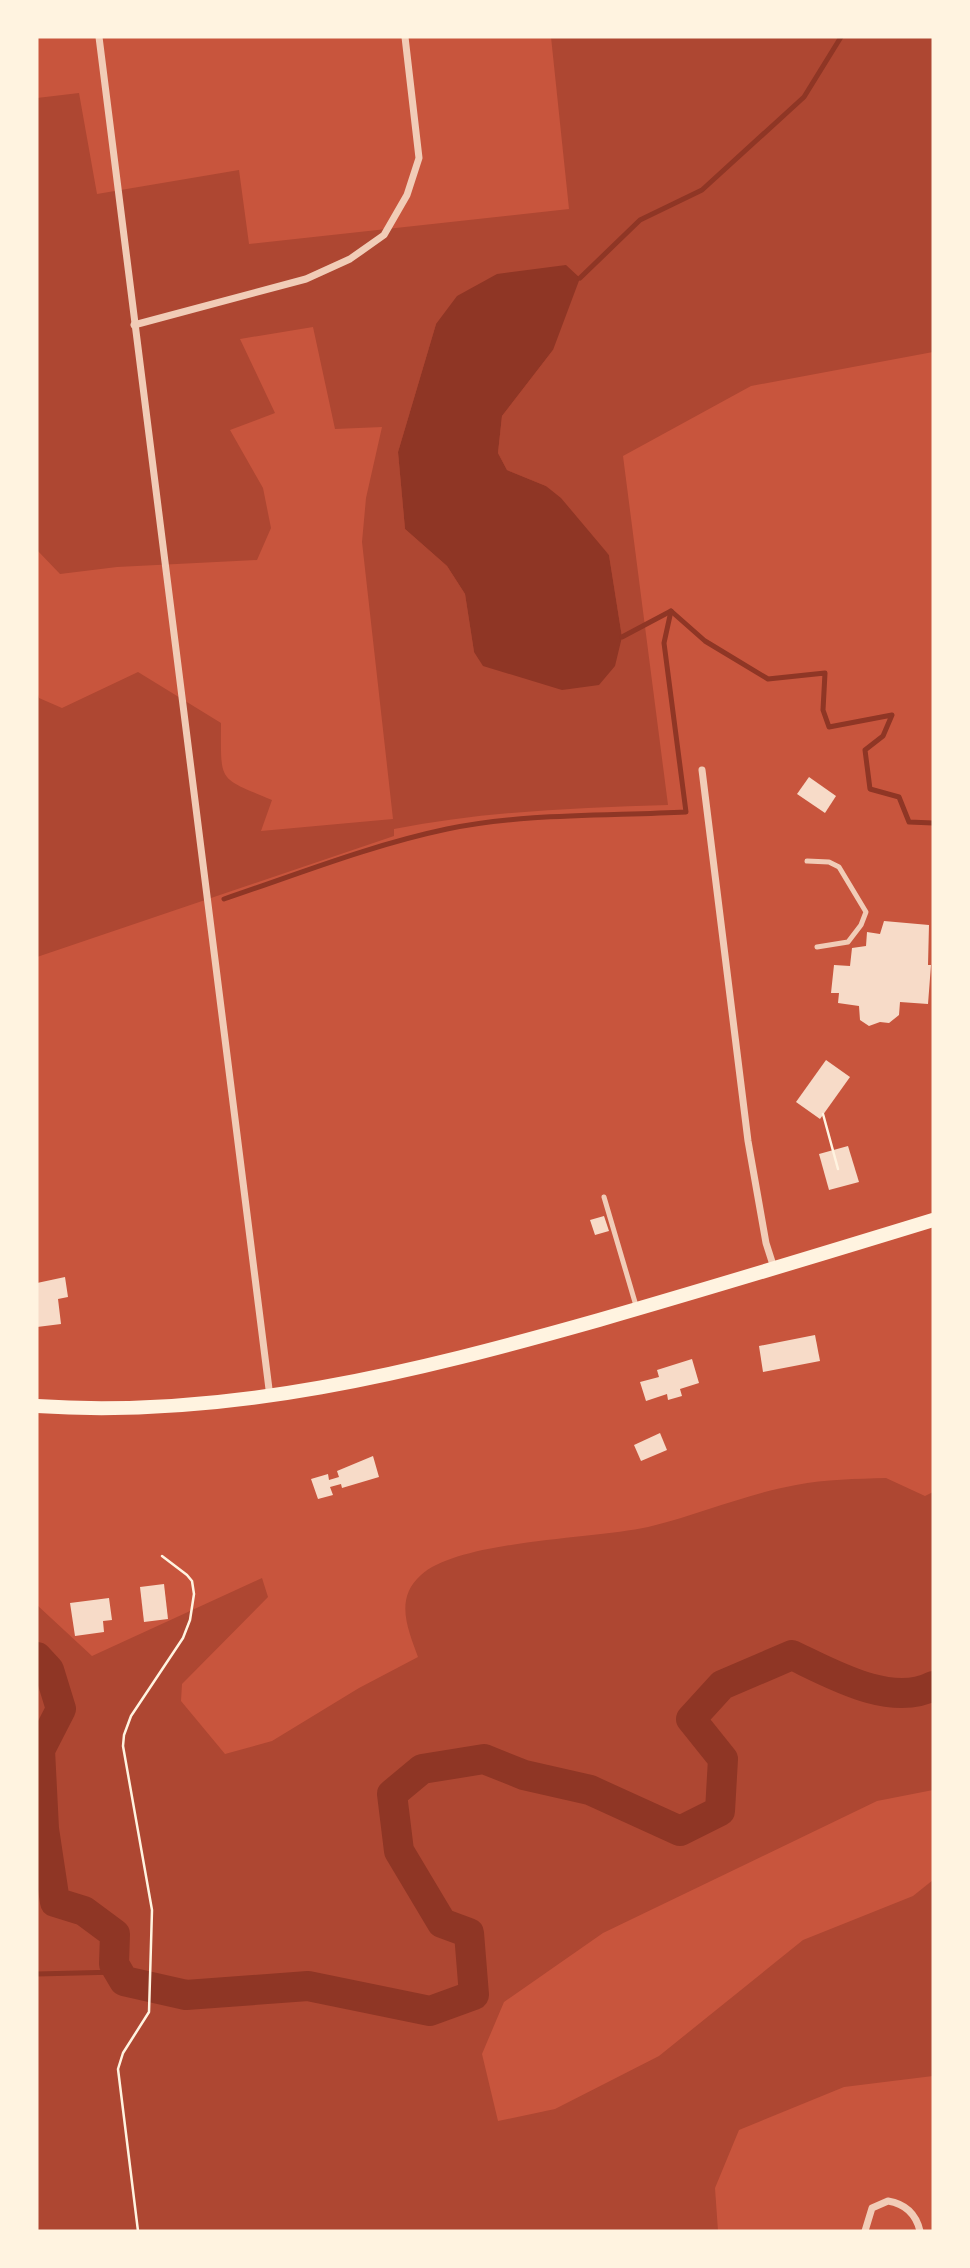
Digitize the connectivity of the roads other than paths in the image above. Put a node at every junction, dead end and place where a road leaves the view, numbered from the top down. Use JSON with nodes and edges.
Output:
{"nodes":[{"id":1,"x":99,"y":37,"type":"edge"},
{"id":2,"x":405,"y":37,"type":"edge"},
{"id":3,"x":134,"y":325,"type":"junction"},
{"id":4,"x":702,"y":770,"type":"dead end"},
{"id":5,"x":807,"y":861,"type":"dead end"},
{"id":6,"x":817,"y":947,"type":"dead end"},
{"id":7,"x":604,"y":1197,"type":"dead end"},
{"id":8,"x":933,"y":1220,"type":"edge"},
{"id":9,"x":774,"y":1268,"type":"junction"},
{"id":10,"x":637,"y":1309,"type":"junction"},
{"id":11,"x":270,"y":1398,"type":"junction"},
{"id":12,"x":37,"y":1406,"type":"edge"},
{"id":13,"x":865,"y":2231,"type":"edge"},
{"id":14,"x":920,"y":2231,"type":"edge"}],
"edges":[{"from":1,"to":3,"type":"street"},
{"from":2,"to":3,"type":"street"},
{"from":3,"to":11,"type":"street"},
{"from":4,"to":9,"type":"street"},
{"from":5,"to":6,"type":"lane"},
{"from":7,"to":10,"type":"lane"},
{"from":8,"to":9,"type":"main road"},
{"from":9,"to":10,"type":"main road"},
{"from":10,"to":11,"type":"main road"},
{"from":11,"to":12,"type":"main road"},
{"from":13,"to":14,"type":"street"}]}
